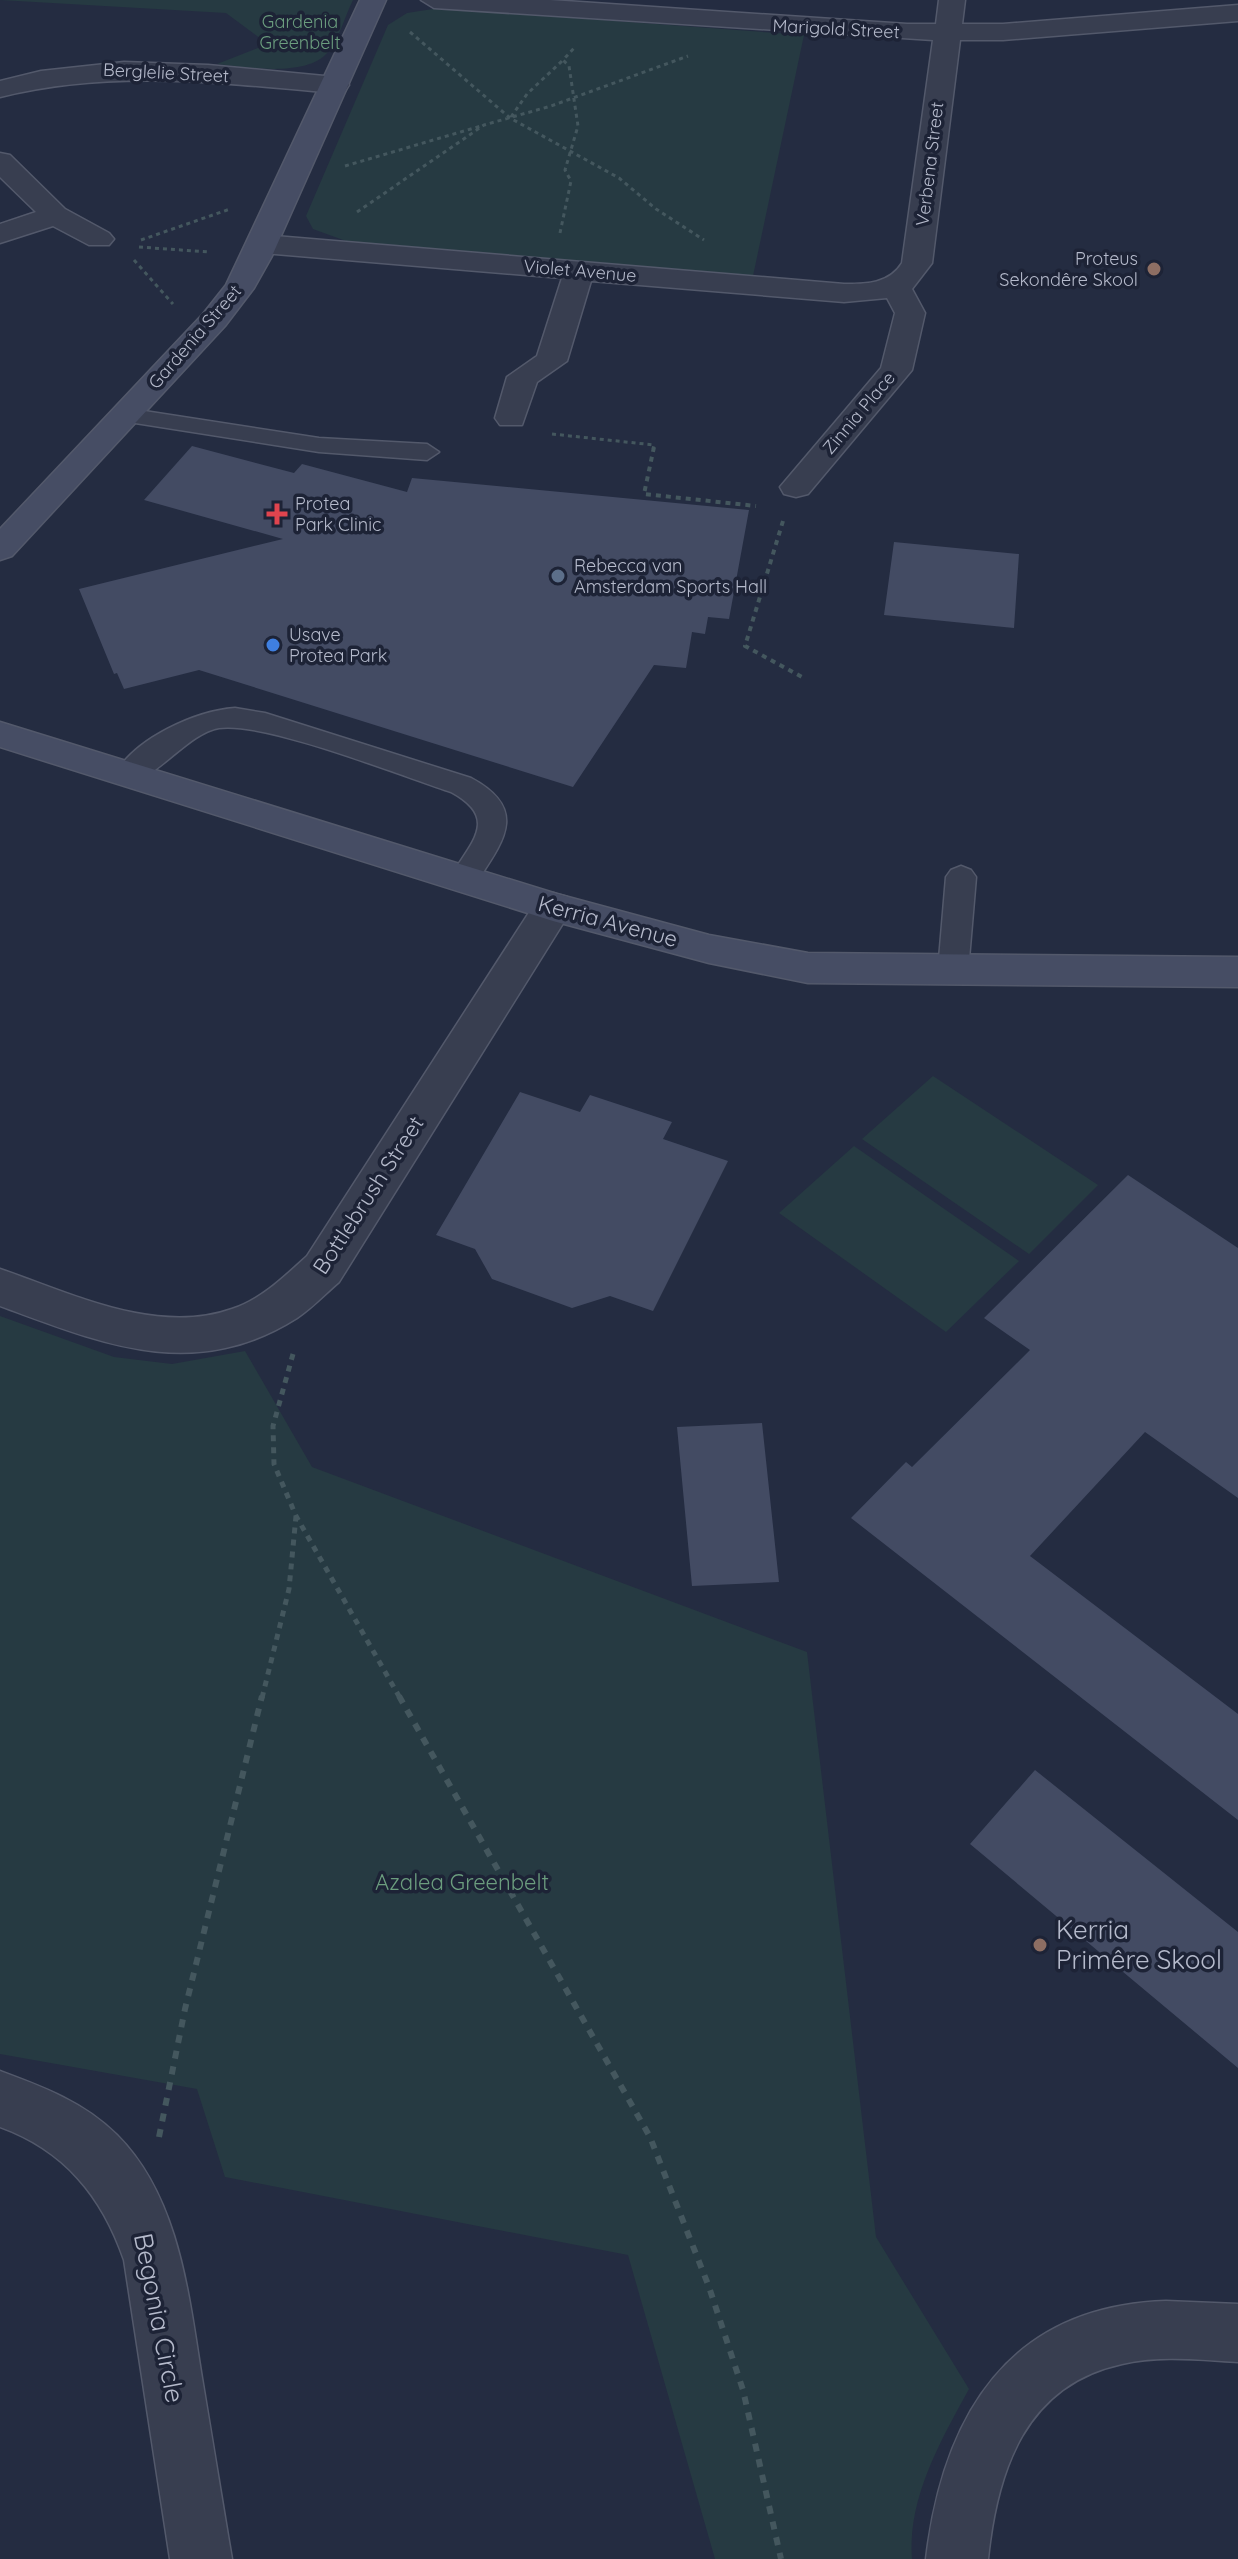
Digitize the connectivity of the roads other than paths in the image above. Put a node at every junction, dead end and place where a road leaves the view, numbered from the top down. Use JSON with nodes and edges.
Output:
{"nodes":[{"id":1,"x":373,"y":0,"type":"edge"},
{"id":2,"x":434,"y":0,"type":"edge"},
{"id":3,"x":952,"y":0,"type":"edge"},
{"id":4,"x":638,"y":8,"type":"edge"},
{"id":5,"x":1238,"y":13,"type":"edge"},
{"id":6,"x":947,"y":32,"type":"junction"},
{"id":7,"x":335,"y":85,"type":"junction"},
{"id":8,"x":0,"y":89,"type":"edge"},
{"id":9,"x":0,"y":161,"type":"edge"},
{"id":10,"x":55,"y":215,"type":"junction"},
{"id":11,"x":0,"y":234,"type":"edge"},
{"id":12,"x":99,"y":239,"type":"road end"},
{"id":13,"x":260,"y":250,"type":"junction"},
{"id":14,"x":565,"y":269,"type":"junction"},
{"id":15,"x":895,"y":286,"type":"junction"},
{"id":16,"x":125,"y":415,"type":"junction"},
{"id":17,"x":511,"y":418,"type":"road end"},
{"id":18,"x":427,"y":452,"type":"dead end"},
{"id":19,"x":792,"y":498,"type":"road end"},
{"id":20,"x":0,"y":549,"type":"edge"},
{"id":21,"x":0,"y":734,"type":"edge"},
{"id":22,"x":129,"y":774,"type":"junction"},
{"id":23,"x":961,"y":877,"type":"dead end"},
{"id":24,"x":464,"y":879,"type":"junction"},
{"id":25,"x":553,"y":907,"type":"junction"},
{"id":26,"x":953,"y":971,"type":"junction"},
{"id":27,"x":1238,"y":972,"type":"edge"},
{"id":28,"x":0,"y":1287,"type":"edge"},
{"id":29,"x":0,"y":2099,"type":"edge"},
{"id":30,"x":1238,"y":2333,"type":"edge"},
{"id":31,"x":201,"y":2559,"type":"edge"},
{"id":32,"x":957,"y":2559,"type":"edge"}],
"edges":[{"from":1,"to":7,"type":"street","name":"Gardenia Street"},
{"from":2,"to":4,"type":"street","name":"Marigold Street"},
{"from":3,"to":6,"type":"street","name":"Verbena Street"},
{"from":4,"to":6,"type":"street","name":"Marigold Street"},
{"from":5,"to":6,"type":"street","name":"Marigold Street"},
{"from":6,"to":15,"type":"street","name":"Verbena Street"},
{"from":7,"to":8,"type":"street","name":"Berglelie Street"},
{"from":7,"to":13,"type":"street","name":"Gardenia Street"},
{"from":9,"to":10,"type":"street"},
{"from":10,"to":11,"type":"street"},
{"from":10,"to":12,"type":"street"},
{"from":13,"to":14,"type":"street","name":"Violet Avenue"},
{"from":13,"to":16,"type":"street","name":"Gardenia Street"},
{"from":14,"to":15,"type":"street","name":"Violet Avenue"},
{"from":14,"to":17,"type":"street"},
{"from":15,"to":19,"type":"street","name":"Zinnia Place"},
{"from":16,"to":18,"type":"lane"},
{"from":16,"to":20,"type":"street","name":"Gardenia Street"},
{"from":21,"to":22,"type":"street","name":"Kerria Avenue"},
{"from":22,"to":24,"type":"street","name":"Kerria Avenue"},
{"from":22,"to":24,"type":"lane"},
{"from":23,"to":26,"type":"lane"},
{"from":24,"to":25,"type":"street","name":"Kerria Avenue"},
{"from":25,"to":26,"type":"street","name":"Kerria Avenue"},
{"from":25,"to":28,"type":"street","name":"Bottlebrush Street"},
{"from":26,"to":27,"type":"street","name":"Kerria Avenue"},
{"from":29,"to":31,"type":"street","name":"Begonia Circle"},
{"from":30,"to":32,"type":"street"}]}
